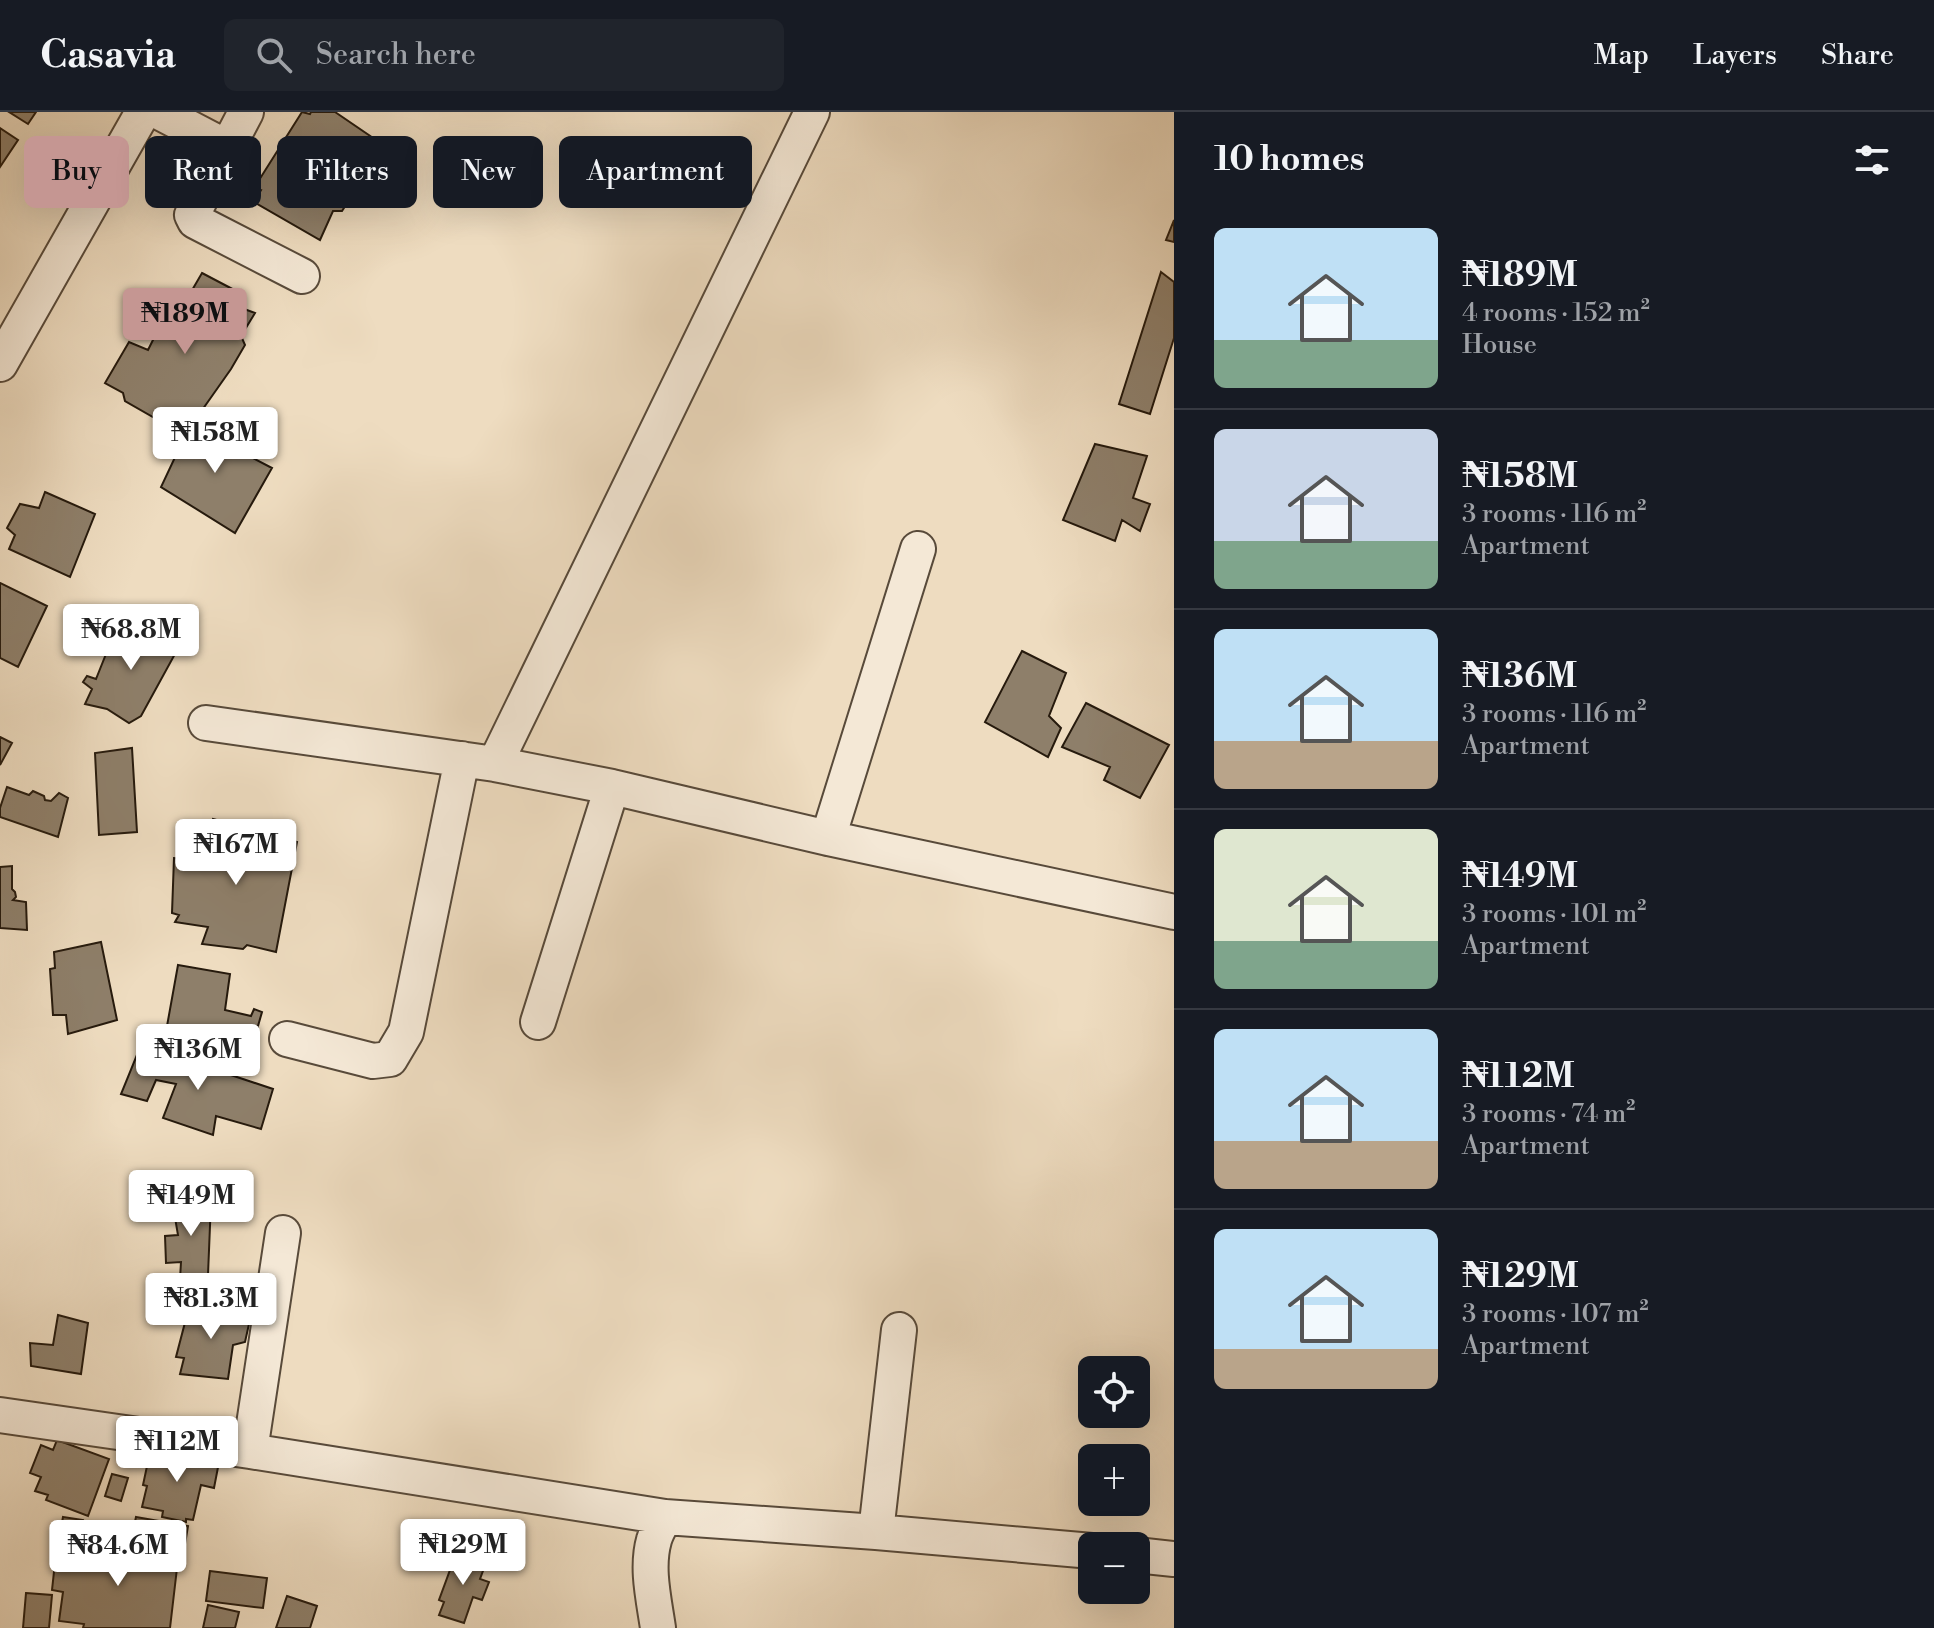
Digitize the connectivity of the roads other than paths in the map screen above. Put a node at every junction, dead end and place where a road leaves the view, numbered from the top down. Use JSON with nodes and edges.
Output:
{"nodes":[{"id":1,"x":143,"y":112,"type":"edge"},
{"id":2,"x":159,"y":112,"type":"edge"},
{"id":3,"x":246,"y":112,"type":"edge"},
{"id":4,"x":812,"y":112,"type":"edge"},
{"id":5,"x":205,"y":136,"type":"edge"},
{"id":6,"x":234,"y":136,"type":"edge"},
{"id":7,"x":196,"y":208,"type":"edge"},
{"id":8,"x":302,"y":276,"type":"dead end"},
{"id":9,"x":0,"y":364,"type":"edge"},
{"id":10,"x":918,"y":549,"type":"dead end"},
{"id":11,"x":206,"y":723,"type":"dead end"},
{"id":12,"x":479,"y":762,"type":"junction"},
{"id":13,"x":612,"y":787,"type":"junction"},
{"id":14,"x":828,"y":838,"type":"junction"},
{"id":15,"x":1174,"y":912,"type":"edge"},
{"id":16,"x":538,"y":1022,"type":"dead end"},
{"id":17,"x":287,"y":1039,"type":"dead end"},
{"id":18,"x":283,"y":1233,"type":"dead end"},
{"id":19,"x":899,"y":1330,"type":"dead end"},
{"id":20,"x":0,"y":1415,"type":"edge"},
{"id":21,"x":250,"y":1451,"type":"junction"},
{"id":22,"x":665,"y":1517,"type":"junction"},
{"id":23,"x":876,"y":1532,"type":"junction"},
{"id":24,"x":1078,"y":1550,"type":"edge"},
{"id":25,"x":1150,"y":1556,"type":"edge"},
{"id":26,"x":1174,"y":1559,"type":"edge"},
{"id":27,"x":658,"y":1628,"type":"edge"}],
"edges":[{"from":1,"to":9,"type":"street"},
{"from":2,"to":5,"type":"street"},
{"from":3,"to":6,"type":"street"},
{"from":4,"to":12,"type":"street"},
{"from":7,"to":8,"type":"street"},
{"from":10,"to":14,"type":"street"},
{"from":11,"to":12,"type":"street"},
{"from":12,"to":13,"type":"street"},
{"from":12,"to":17,"type":"street"},
{"from":13,"to":14,"type":"street"},
{"from":13,"to":16,"type":"street"},
{"from":14,"to":15,"type":"street"},
{"from":18,"to":21,"type":"street"},
{"from":19,"to":23,"type":"street"},
{"from":20,"to":21,"type":"street"},
{"from":21,"to":22,"type":"street"},
{"from":22,"to":23,"type":"street"},
{"from":22,"to":27,"type":"street"},
{"from":23,"to":24,"type":"street"},
{"from":25,"to":26,"type":"street"}]}
